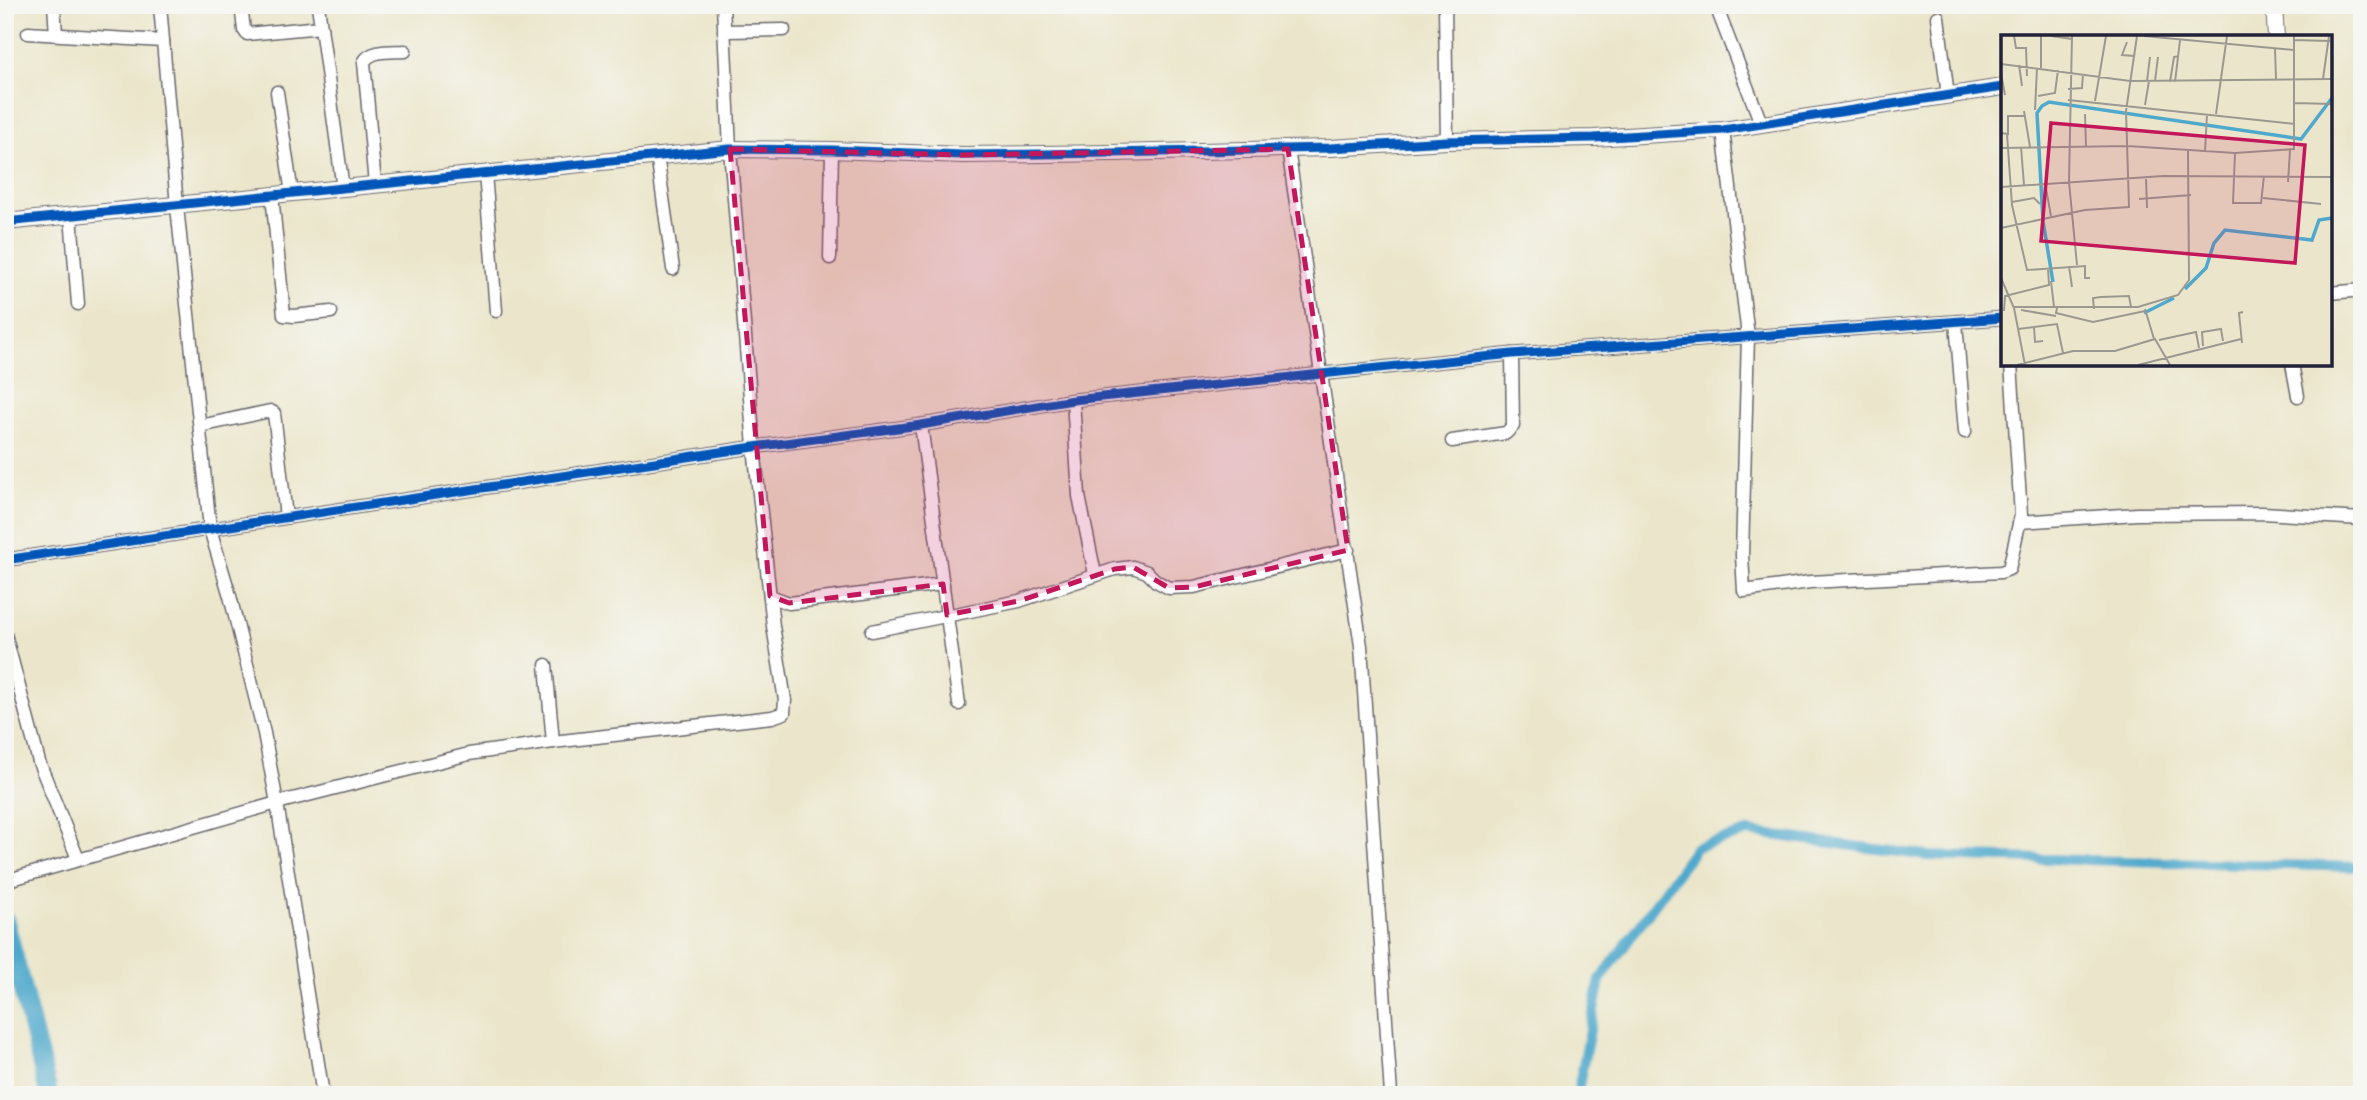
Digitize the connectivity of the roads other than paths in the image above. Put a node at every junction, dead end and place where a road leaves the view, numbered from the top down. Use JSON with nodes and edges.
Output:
{"nodes":[{"id":1,"x":54,"y":5,"type":"edge"},
{"id":2,"x":160,"y":5,"type":"edge"},
{"id":3,"x":240,"y":5,"type":"edge"},
{"id":4,"x":318,"y":5,"type":"edge"},
{"id":5,"x":723,"y":5,"type":"edge"},
{"id":6,"x":1445,"y":5,"type":"edge"},
{"id":7,"x":2274,"y":5,"type":"edge"},
{"id":8,"x":1719,"y":14,"type":"dead end"},
{"id":9,"x":1938,"y":17,"type":"dead end"},
{"id":10,"x":321,"y":27,"type":"junction"},
{"id":11,"x":784,"y":30,"type":"dead end"},
{"id":12,"x":724,"y":31,"type":"junction"},
{"id":13,"x":28,"y":33,"type":"dead end"},
{"id":14,"x":56,"y":34,"type":"junction"},
{"id":15,"x":2276,"y":35,"type":"edge"},
{"id":16,"x":163,"y":41,"type":"junction"},
{"id":17,"x":405,"y":51,"type":"dead end"},
{"id":18,"x":2001,"y":88,"type":"edge"},
{"id":19,"x":277,"y":92,"type":"dead end"},
{"id":20,"x":1948,"y":96,"type":"junction"},
{"id":21,"x":1761,"y":123,"type":"junction"},
{"id":22,"x":1723,"y":130,"type":"junction"},
{"id":23,"x":1447,"y":141,"type":"junction"},
{"id":24,"x":730,"y":149,"type":"junction"},
{"id":25,"x":1288,"y":149,"type":"junction"},
{"id":26,"x":832,"y":150,"type":"junction"},
{"id":27,"x":657,"y":155,"type":"junction"},
{"id":28,"x":485,"y":173,"type":"junction"},
{"id":29,"x":375,"y":185,"type":"junction"},
{"id":30,"x":343,"y":189,"type":"junction"},
{"id":31,"x":292,"y":194,"type":"junction"},
{"id":32,"x":272,"y":195,"type":"junction"},
{"id":33,"x":177,"y":205,"type":"junction"},
{"id":34,"x":71,"y":216,"type":"junction"},
{"id":35,"x":5,"y":222,"type":"edge"},
{"id":36,"x":830,"y":258,"type":"dead end"},
{"id":37,"x":673,"y":269,"type":"dead end"},
{"id":38,"x":2362,"y":290,"type":"edge"},
{"id":39,"x":2332,"y":293,"type":"edge"},
{"id":40,"x":78,"y":304,"type":"dead end"},
{"id":41,"x":496,"y":311,"type":"dead end"},
{"id":42,"x":331,"y":312,"type":"dead end"},
{"id":43,"x":2001,"y":318,"type":"edge"},
{"id":44,"x":1956,"y":321,"type":"junction"},
{"id":45,"x":1748,"y":337,"type":"junction"},
{"id":46,"x":1512,"y":354,"type":"junction"},
{"id":47,"x":2011,"y":366,"type":"edge"},
{"id":48,"x":2292,"y":366,"type":"edge"},
{"id":49,"x":1322,"y":373,"type":"junction"},
{"id":50,"x":2298,"y":396,"type":"dead end"},
{"id":51,"x":1073,"y":400,"type":"junction"},
{"id":52,"x":921,"y":425,"type":"junction"},
{"id":53,"x":200,"y":426,"type":"junction"},
{"id":54,"x":1965,"y":432,"type":"dead end"},
{"id":55,"x":1452,"y":441,"type":"dead end"},
{"id":56,"x":754,"y":447,"type":"junction"},
{"id":57,"x":286,"y":517,"type":"junction"},
{"id":58,"x":2362,"y":519,"type":"edge"},
{"id":59,"x":2020,"y":522,"type":"junction"},
{"id":60,"x":210,"y":529,"type":"junction"},
{"id":61,"x":1348,"y":550,"type":"junction"},
{"id":62,"x":5,"y":560,"type":"edge"},
{"id":63,"x":1095,"y":574,"type":"junction"},
{"id":64,"x":943,"y":584,"type":"junction"},
{"id":65,"x":770,"y":596,"type":"junction"},
{"id":66,"x":947,"y":615,"type":"junction"},
{"id":67,"x":872,"y":631,"type":"dead end"},
{"id":68,"x":5,"y":634,"type":"edge"},
{"id":69,"x":546,"y":665,"type":"dead end"},
{"id":70,"x":958,"y":704,"type":"dead end"},
{"id":71,"x":553,"y":742,"type":"junction"},
{"id":72,"x":277,"y":803,"type":"junction"},
{"id":73,"x":78,"y":859,"type":"junction"},
{"id":74,"x":9,"y":880,"type":"edge"},
{"id":75,"x":323,"y":1095,"type":"edge"},
{"id":76,"x":1391,"y":1095,"type":"edge"}],
"edges":[{"from":1,"to":14,"type":"street"},
{"from":2,"to":16,"type":"street"},
{"from":3,"to":10,"type":"street"},
{"from":4,"to":10,"type":"street"},
{"from":5,"to":12,"type":"street"},
{"from":6,"to":23,"type":"street"},
{"from":7,"to":15,"type":"street"},
{"from":8,"to":21,"type":"street"},
{"from":9,"to":20,"type":"street"},
{"from":10,"to":30,"type":"street"},
{"from":11,"to":12,"type":"street"},
{"from":12,"to":24,"type":"street"},
{"from":13,"to":14,"type":"street"},
{"from":14,"to":16,"type":"street"},
{"from":16,"to":33,"type":"street"},
{"from":17,"to":29,"type":"street"},
{"from":18,"to":20,"type":"street"},
{"from":19,"to":31,"type":"street"},
{"from":20,"to":21,"type":"street"},
{"from":21,"to":22,"type":"street"},
{"from":22,"to":23,"type":"street"},
{"from":22,"to":45,"type":"street"},
{"from":23,"to":25,"type":"street"},
{"from":24,"to":26,"type":"street"},
{"from":24,"to":27,"type":"street"},
{"from":24,"to":56,"type":"street"},
{"from":25,"to":26,"type":"street"},
{"from":25,"to":49,"type":"street"},
{"from":26,"to":36,"type":"street"},
{"from":27,"to":28,"type":"street"},
{"from":27,"to":37,"type":"street"},
{"from":28,"to":29,"type":"street"},
{"from":28,"to":41,"type":"street"},
{"from":29,"to":30,"type":"street"},
{"from":30,"to":31,"type":"street"},
{"from":31,"to":32,"type":"street"},
{"from":32,"to":33,"type":"street"},
{"from":32,"to":42,"type":"street"},
{"from":33,"to":34,"type":"street"},
{"from":33,"to":53,"type":"street"},
{"from":34,"to":35,"type":"street"},
{"from":34,"to":40,"type":"street"},
{"from":38,"to":39,"type":"street"},
{"from":43,"to":44,"type":"street"},
{"from":44,"to":45,"type":"street"},
{"from":44,"to":54,"type":"street"},
{"from":45,"to":46,"type":"street"},
{"from":45,"to":59,"type":"street"},
{"from":46,"to":49,"type":"street"},
{"from":46,"to":55,"type":"street"},
{"from":47,"to":59,"type":"street"},
{"from":48,"to":50,"type":"street"},
{"from":49,"to":51,"type":"street"},
{"from":49,"to":61,"type":"street"},
{"from":51,"to":52,"type":"street"},
{"from":51,"to":63,"type":"street"},
{"from":52,"to":56,"type":"street"},
{"from":52,"to":64,"type":"street"},
{"from":53,"to":57,"type":"street"},
{"from":53,"to":60,"type":"street"},
{"from":56,"to":57,"type":"street"},
{"from":56,"to":65,"type":"street"},
{"from":57,"to":60,"type":"street"},
{"from":58,"to":59,"type":"street"},
{"from":60,"to":62,"type":"street"},
{"from":60,"to":72,"type":"street"},
{"from":61,"to":63,"type":"street"},
{"from":61,"to":76,"type":"street"},
{"from":63,"to":66,"type":"street"},
{"from":64,"to":65,"type":"street"},
{"from":64,"to":66,"type":"street"},
{"from":65,"to":71,"type":"street"},
{"from":66,"to":67,"type":"street"},
{"from":66,"to":70,"type":"street"},
{"from":68,"to":73,"type":"street"},
{"from":69,"to":71,"type":"street"},
{"from":71,"to":72,"type":"street"},
{"from":72,"to":73,"type":"street"},
{"from":72,"to":75,"type":"street"},
{"from":73,"to":74,"type":"street"}]}
